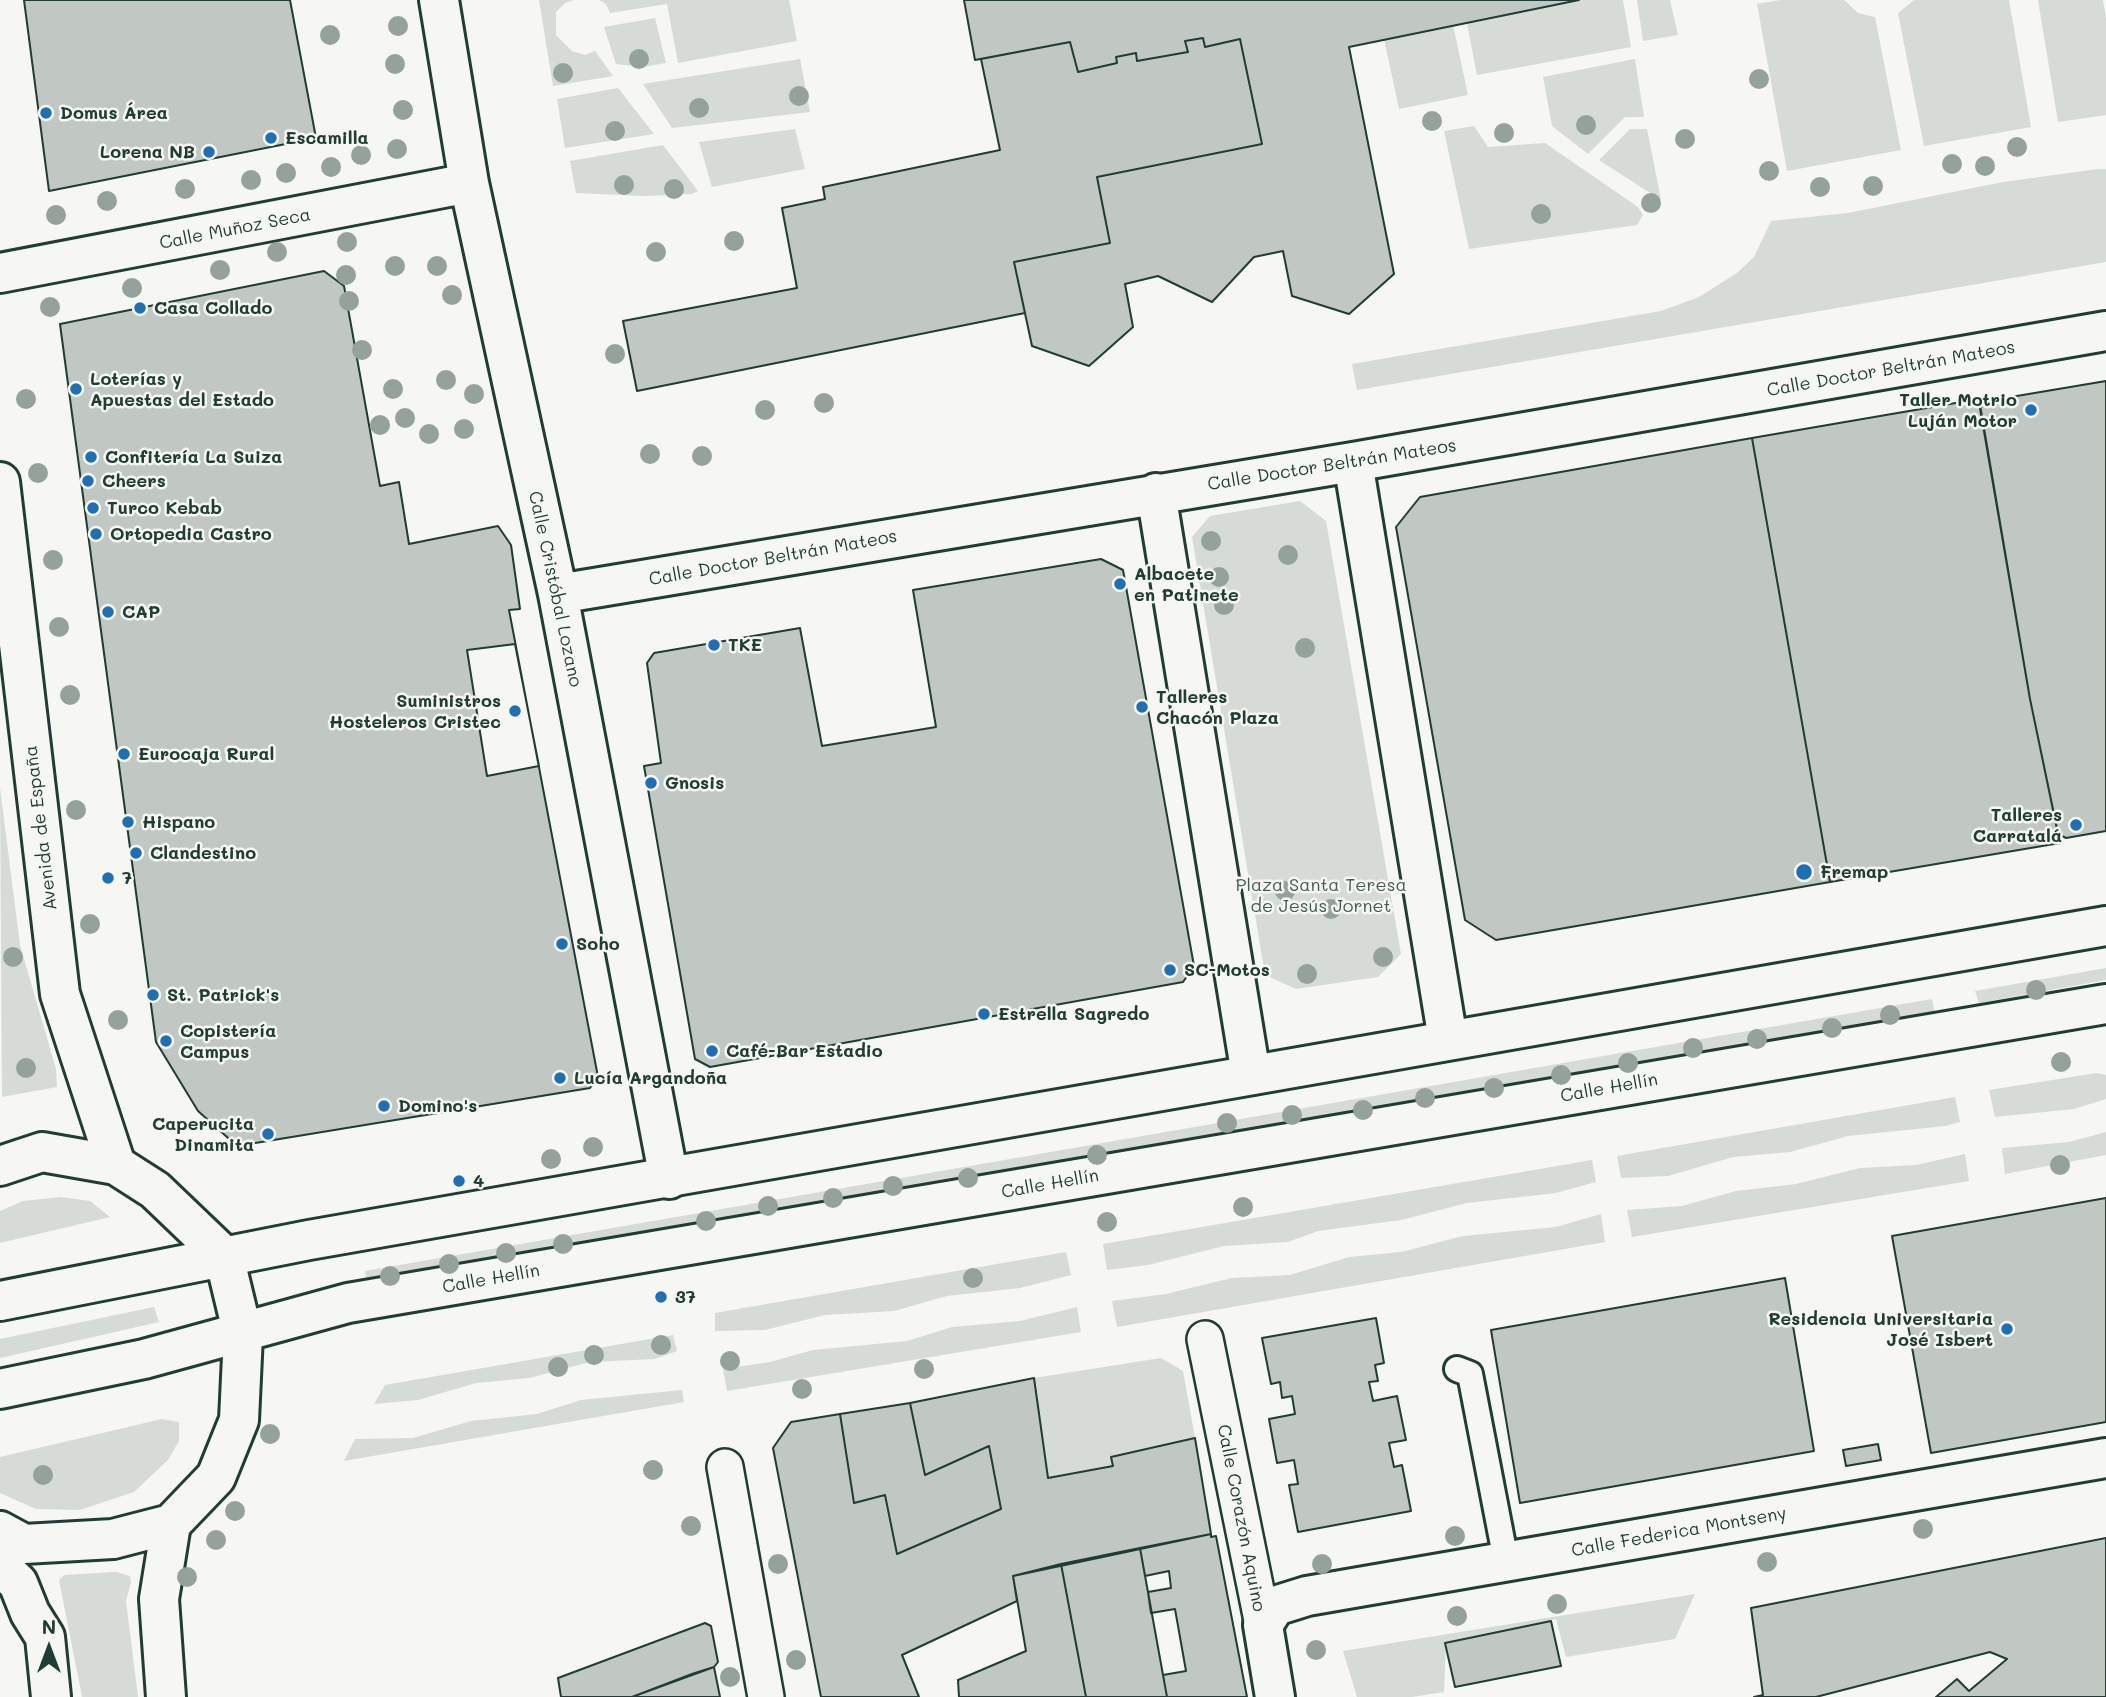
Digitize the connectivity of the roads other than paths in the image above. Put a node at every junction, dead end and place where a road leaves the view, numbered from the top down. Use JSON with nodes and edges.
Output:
{"nodes":[{"id":1,"x":439,"y":0,"type":"edge"},
{"id":2,"x":469,"y":183,"type":"junction"},
{"id":3,"x":0,"y":274,"type":"edge"},
{"id":4,"x":2106,"y":331,"type":"edge"},
{"id":5,"x":1353,"y":462,"type":"junction"},
{"id":6,"x":0,"y":482,"type":"edge"},
{"id":7,"x":1156,"y":493,"type":"junction"},
{"id":8,"x":558,"y":594,"type":"junction"},
{"id":9,"x":2106,"y":926,"type":"edge"},
{"id":10,"x":2106,"y":1003,"type":"edge"},
{"id":11,"x":1448,"y":1040,"type":"junction"},
{"id":12,"x":1251,"y":1075,"type":"junction"},
{"id":13,"x":0,"y":1166,"type":"edge"},
{"id":14,"x":116,"y":1166,"type":"junction"},
{"id":15,"x":669,"y":1179,"type":"junction"},
{"id":16,"x":224,"y":1256,"type":"junction"},
{"id":17,"x":0,"y":1301,"type":"edge"},
{"id":18,"x":243,"y":1335,"type":"junction"},
{"id":19,"x":1205,"y":1339,"type":"dead end"},
{"id":20,"x":1457,"y":1369,"type":"dead end"},
{"id":21,"x":0,"y":1390,"type":"edge"},
{"id":22,"x":2106,"y":1458,"type":"edge"},
{"id":23,"x":725,"y":1467,"type":"dead end"},
{"id":24,"x":171,"y":1524,"type":"junction"},
{"id":25,"x":0,"y":1531,"type":"edge"},
{"id":26,"x":1506,"y":1561,"type":"junction"},
{"id":27,"x":0,"y":1566,"type":"edge"},
{"id":28,"x":1263,"y":1625,"type":"junction"},
{"id":29,"x":51,"y":1697,"type":"edge"},
{"id":30,"x":166,"y":1697,"type":"edge"},
{"id":31,"x":766,"y":1697,"type":"edge"},
{"id":32,"x":1275,"y":1697,"type":"edge"}],
"edges":[{"from":1,"to":2,"type":"main road","name":"Calle Cristóbal Lozano"},
{"from":2,"to":3,"type":"main road","name":"Calle Muñoz Seca"},
{"from":2,"to":8,"type":"main road","name":"Calle Cristóbal Lozano"},
{"from":4,"to":5,"type":"main road","name":"Calle Doctor Beltrán Mateos"},
{"from":5,"to":7,"type":"main road","name":"Calle Doctor Beltrán Mateos"},
{"from":5,"to":11,"type":"main road"},
{"from":6,"to":14,"type":"main road","name":"Avenida de España"},
{"from":7,"to":8,"type":"main road","name":"Calle Doctor Beltrán Mateos"},
{"from":7,"to":12,"type":"main road"},
{"from":8,"to":15,"type":"main road","name":"Calle Cristóbal Lozano"},
{"from":9,"to":11,"type":"main road"},
{"from":10,"to":18,"type":"main road","name":"Calle Hellín"},
{"from":11,"to":12,"type":"main road"},
{"from":12,"to":15,"type":"main road"},
{"from":13,"to":14,"type":"main road"},
{"from":14,"to":16,"type":"main road"},
{"from":15,"to":16,"type":"main road"},
{"from":16,"to":17,"type":"main road"},
{"from":16,"to":18,"type":"main road"},
{"from":18,"to":21,"type":"main road","name":"Calle Hellín"},
{"from":18,"to":24,"type":"main road"},
{"from":19,"to":28,"type":"street","name":"Calle Corazón Aquino"},
{"from":20,"to":26,"type":"lane"},
{"from":22,"to":26,"type":"main road","name":"Calle Federica Montseny"},
{"from":23,"to":31,"type":"street"},
{"from":24,"to":25,"type":"main road"},
{"from":24,"to":30,"type":"main road"},
{"from":26,"to":28,"type":"main road","name":"Calle Federica Montseny"},
{"from":27,"to":29,"type":"main road"},
{"from":28,"to":32,"type":"main road","name":"Calle Corazón Aquino"}]}
